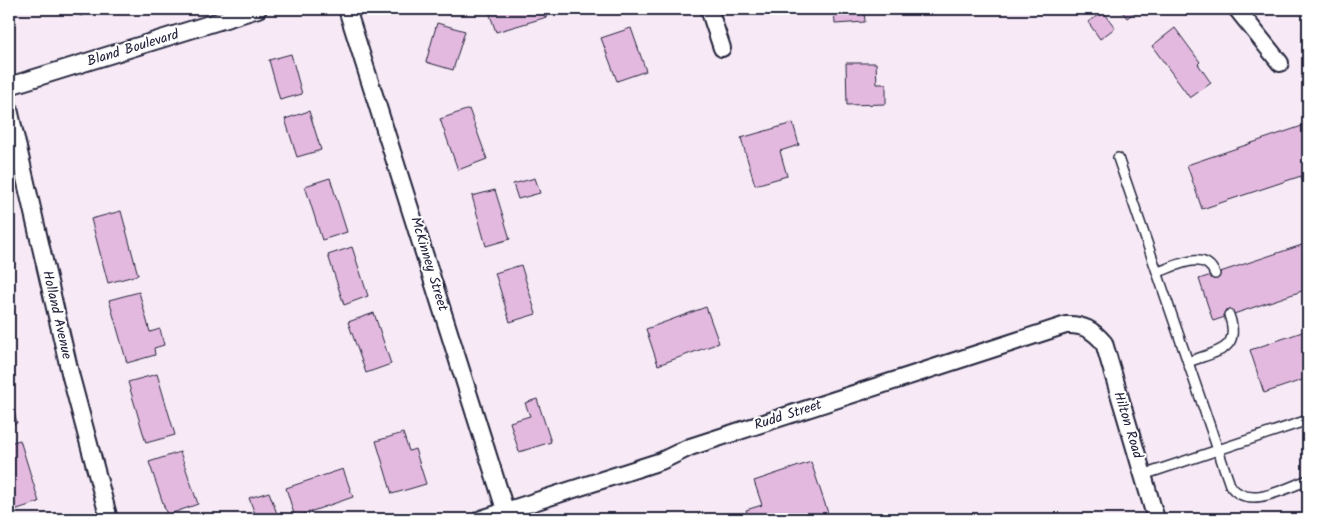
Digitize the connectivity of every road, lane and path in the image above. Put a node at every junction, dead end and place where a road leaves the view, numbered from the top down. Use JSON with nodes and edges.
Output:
{"nodes":[{"id":1,"x":258,"y":9,"type":"edge"},
{"id":2,"x":347,"y":9,"type":"edge"},
{"id":3,"x":709,"y":9,"type":"edge"},
{"id":4,"x":1237,"y":9,"type":"edge"},
{"id":5,"x":722,"y":48,"type":"dead end"},
{"id":6,"x":1280,"y":64,"type":"dead end"},
{"id":7,"x":9,"y":86,"type":"edge"},
{"id":8,"x":9,"y":109,"type":"edge"},
{"id":9,"x":1118,"y":158,"type":"dead end"},
{"id":10,"x":1158,"y":272,"type":"junction"},
{"id":11,"x":1215,"y":274,"type":"dead end"},
{"id":12,"x":1229,"y":316,"type":"dead end"},
{"id":13,"x":1095,"y":333,"type":"joint"},
{"id":14,"x":1188,"y":362,"type":"junction"},
{"id":15,"x":1308,"y":420,"type":"edge"},
{"id":16,"x":1219,"y":451,"type":"junction"},
{"id":17,"x":1143,"y":475,"type":"junction"},
{"id":18,"x":1308,"y":480,"type":"edge"},
{"id":19,"x":507,"y":515,"type":"edge"},
{"id":20,"x":109,"y":519,"type":"edge"},
{"id":21,"x":481,"y":519,"type":"edge"},
{"id":22,"x":1156,"y":519,"type":"edge"}],
"edges":[{"from":1,"to":7,"type":"street","name":"Bland Boulevard"},
{"from":2,"to":19,"type":"street","name":"McKinney Street"},
{"from":3,"to":5,"type":"street"},
{"from":4,"to":6,"type":"street"},
{"from":8,"to":20,"type":"street","name":"Holland Avenue"},
{"from":9,"to":10,"type":"lane"},
{"from":10,"to":11,"type":"lane"},
{"from":10,"to":14,"type":"lane"},
{"from":12,"to":14,"type":"lane"},
{"from":13,"to":17,"type":"street","name":"Hilton Road"},
{"from":13,"to":19,"type":"street","name":"Rudd Street"},
{"from":14,"to":16,"type":"lane"},
{"from":15,"to":16,"type":"lane"},
{"from":16,"to":17,"type":"lane"},
{"from":16,"to":18,"type":"lane"},
{"from":17,"to":22,"type":"street","name":"Hilton Road"},
{"from":19,"to":21,"type":"street","name":"Rudd Street"}]}
